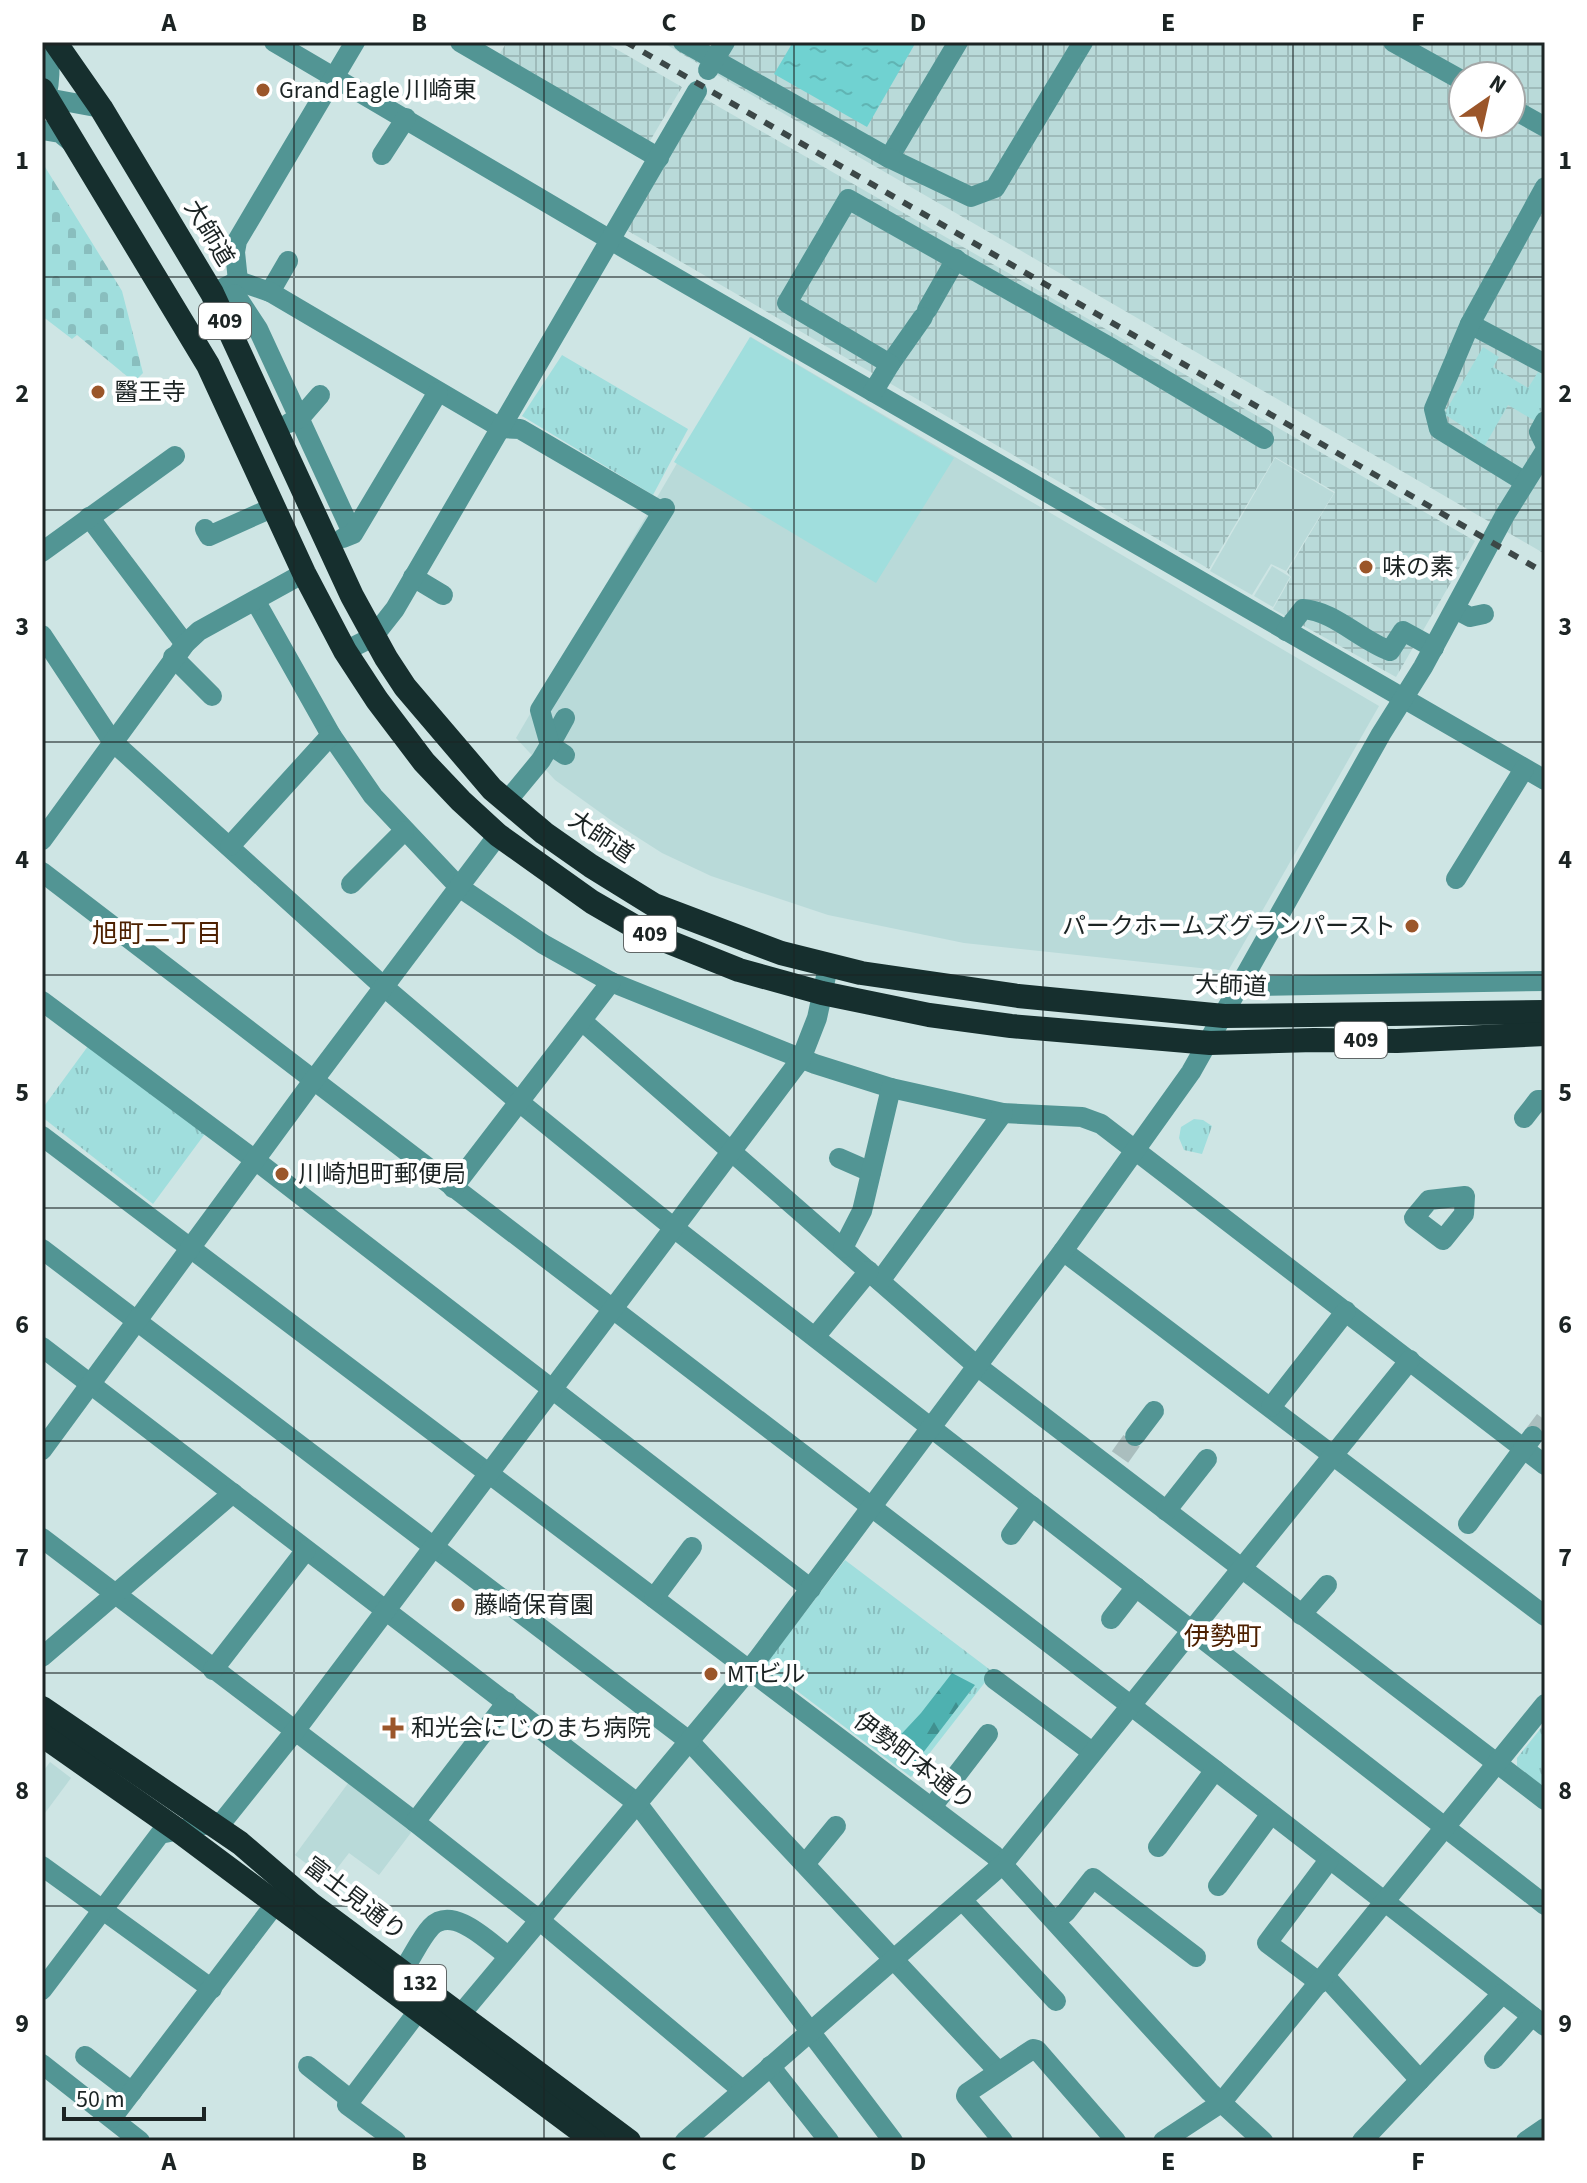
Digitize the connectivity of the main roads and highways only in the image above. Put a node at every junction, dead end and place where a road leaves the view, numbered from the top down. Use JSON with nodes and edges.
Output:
{"nodes":[{"id":1,"x":55,"y":42,"type":"edge"},
{"id":2,"x":43,"y":98,"type":"edge"},
{"id":3,"x":1545,"y":1012,"type":"edge"},
{"id":4,"x":1545,"y":1034,"type":"edge"},
{"id":5,"x":42,"y":1708,"type":"edge"},
{"id":6,"x":42,"y":1735,"type":"edge"},
{"id":7,"x":594,"y":2141,"type":"edge"},
{"id":8,"x":629,"y":2141,"type":"edge"}],
"edges":[{"from":1,"to":3,"type":"highway","name":"大師道","number":"409"},
{"from":2,"to":4,"type":"highway","number":"409"},
{"from":5,"to":8,"type":"highway","name":"富士見通り","number":"132"},
{"from":6,"to":7,"type":"highway","number":"132"}]}
